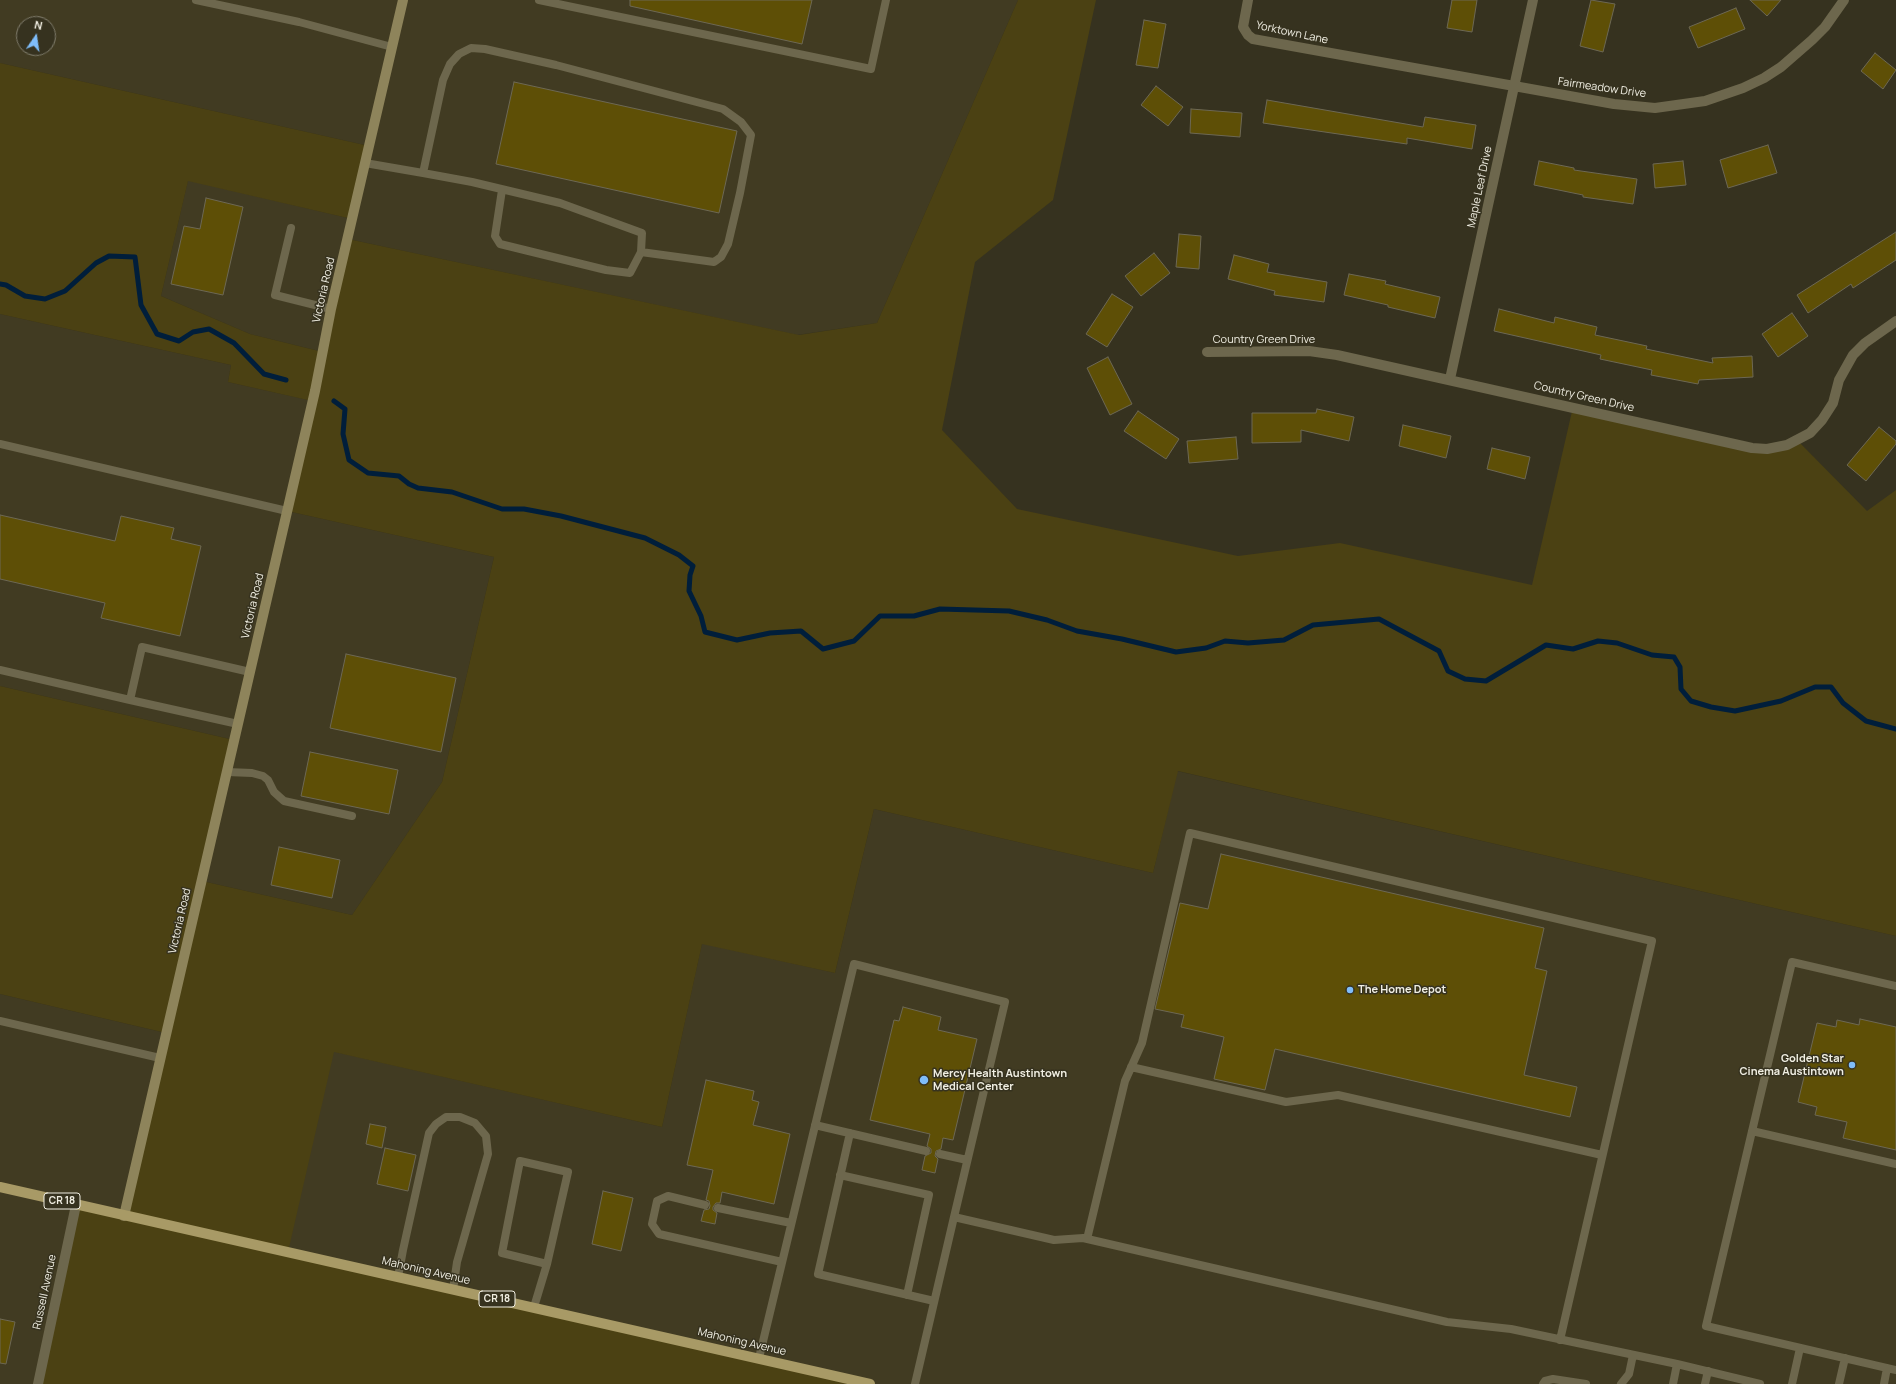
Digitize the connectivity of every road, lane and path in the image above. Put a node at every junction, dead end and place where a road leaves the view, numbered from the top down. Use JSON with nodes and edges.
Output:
{"nodes":[{"id":1,"x":196,"y":0,"type":"edge"},
{"id":2,"x":403,"y":0,"type":"edge"},
{"id":3,"x":539,"y":0,"type":"edge"},
{"id":4,"x":886,"y":0,"type":"edge"},
{"id":5,"x":1248,"y":0,"type":"edge"},
{"id":6,"x":1533,"y":0,"type":"edge"},
{"id":7,"x":1844,"y":0,"type":"edge"},
{"id":8,"x":392,"y":46,"type":"junction"},
{"id":9,"x":1369,"y":60,"type":"joint"},
{"id":10,"x":1514,"y":86,"type":"junction"},
{"id":11,"x":365,"y":163,"type":"junction"},
{"id":12,"x":423,"y":174,"type":"junction"},
{"id":13,"x":502,"y":190,"type":"junction"},
{"id":14,"x":291,"y":228,"type":"dead end"},
{"id":15,"x":641,"y":252,"type":"junction"},
{"id":16,"x":331,"y":309,"type":"junction"},
{"id":17,"x":1896,"y":321,"type":"edge"},
{"id":18,"x":1207,"y":352,"type":"dead end"},
{"id":19,"x":1450,"y":379,"type":"junction"},
{"id":20,"x":0,"y":444,"type":"edge"},
{"id":21,"x":287,"y":511,"type":"junction"},
{"id":22,"x":0,"y":670,"type":"edge"},
{"id":23,"x":250,"y":672,"type":"junction"},
{"id":24,"x":130,"y":700,"type":"junction"},
{"id":25,"x":238,"y":724,"type":"junction"},
{"id":26,"x":227,"y":772,"type":"junction"},
{"id":27,"x":352,"y":816,"type":"dead end"},
{"id":28,"x":1896,"y":986,"type":"edge"},
{"id":29,"x":0,"y":1021,"type":"edge"},
{"id":30,"x":160,"y":1058,"type":"junction"},
{"id":31,"x":1131,"y":1067,"type":"junction"},
{"id":32,"x":815,"y":1125,"type":"junction"},
{"id":33,"x":1752,"y":1131,"type":"junction"},
{"id":34,"x":850,"y":1133,"type":"junction"},
{"id":35,"x":926,"y":1151,"type":"dead end"},
{"id":36,"x":940,"y":1154,"type":"dead end"},
{"id":37,"x":1602,"y":1156,"type":"junction"},
{"id":38,"x":967,"y":1160,"type":"junction"},
{"id":39,"x":1896,"y":1164,"type":"edge"},
{"id":40,"x":840,"y":1175,"type":"junction"},
{"id":41,"x":0,"y":1187,"type":"edge"},
{"id":42,"x":76,"y":1204,"type":"junction"},
{"id":43,"x":705,"y":1204,"type":"dead end"},
{"id":44,"x":718,"y":1208,"type":"dead end"},
{"id":45,"x":124,"y":1216,"type":"junction"},
{"id":46,"x":954,"y":1217,"type":"junction"},
{"id":47,"x":791,"y":1223,"type":"junction"},
{"id":48,"x":1087,"y":1239,"type":"junction"},
{"id":49,"x":782,"y":1262,"type":"junction"},
{"id":50,"x":546,"y":1264,"type":"junction"},
{"id":51,"x":398,"y":1277,"type":"junction"},
{"id":52,"x":453,"y":1290,"type":"junction"},
{"id":53,"x":908,"y":1295,"type":"junction"},
{"id":54,"x":934,"y":1302,"type":"junction"},
{"id":55,"x":534,"y":1307,"type":"junction"},
{"id":56,"x":1560,"y":1340,"type":"junction"},
{"id":57,"x":1800,"y":1348,"type":"junction"},
{"id":58,"x":1633,"y":1355,"type":"junction"},
{"id":59,"x":759,"y":1358,"type":"junction"},
{"id":60,"x":1845,"y":1358,"type":"junction"},
{"id":61,"x":1677,"y":1364,"type":"junction"},
{"id":62,"x":1887,"y":1368,"type":"junction"},
{"id":63,"x":1896,"y":1370,"type":"edge"},
{"id":64,"x":1708,"y":1371,"type":"junction"},
{"id":65,"x":1624,"y":1383,"type":"edge"},
{"id":66,"x":38,"y":1384,"type":"edge"},
{"id":67,"x":870,"y":1384,"type":"edge"},
{"id":68,"x":915,"y":1384,"type":"edge"},
{"id":69,"x":1543,"y":1384,"type":"edge"},
{"id":70,"x":1586,"y":1384,"type":"edge"},
{"id":71,"x":1673,"y":1384,"type":"edge"},
{"id":72,"x":1705,"y":1384,"type":"edge"},
{"id":73,"x":1757,"y":1384,"type":"edge"},
{"id":74,"x":1792,"y":1384,"type":"edge"},
{"id":75,"x":1839,"y":1384,"type":"edge"},
{"id":76,"x":1884,"y":1384,"type":"edge"}],
"edges":[{"from":1,"to":8,"type":"lane"},
{"from":2,"to":8,"type":"street","name":"Victoria Road"},
{"from":3,"to":4,"type":"lane"},
{"from":5,"to":9,"type":"street","name":"Yorktown Lane"},
{"from":6,"to":10,"type":"street","name":"Maple Leaf Drive"},
{"from":7,"to":10,"type":"street","name":"Fairmeadow Drive"},
{"from":8,"to":11,"type":"street","name":"Victoria Road"},
{"from":9,"to":10,"type":"street","name":"Fairmeadow Drive"},
{"from":10,"to":19,"type":"street","name":"Maple Leaf Drive"},
{"from":11,"to":12,"type":"lane"},
{"from":11,"to":16,"type":"street","name":"Victoria Road"},
{"from":12,"to":13,"type":"lane"},
{"from":12,"to":15,"type":"lane"},
{"from":13,"to":15,"type":"lane"},
{"from":13,"to":15,"type":"lane"},
{"from":14,"to":16,"type":"lane"},
{"from":16,"to":21,"type":"street","name":"Victoria Road"},
{"from":17,"to":19,"type":"street","name":"Country Green Drive"},
{"from":18,"to":19,"type":"street","name":"Country Green Drive"},
{"from":20,"to":21,"type":"lane"},
{"from":21,"to":23,"type":"street","name":"Victoria Road"},
{"from":22,"to":24,"type":"lane"},
{"from":23,"to":24,"type":"lane"},
{"from":23,"to":25,"type":"street","name":"Victoria Road"},
{"from":24,"to":25,"type":"lane"},
{"from":25,"to":26,"type":"street","name":"Victoria Road"},
{"from":26,"to":27,"type":"lane"},
{"from":26,"to":30,"type":"street","name":"Victoria Road"},
{"from":28,"to":33,"type":"lane"},
{"from":29,"to":30,"type":"lane"},
{"from":30,"to":45,"type":"street","name":"Victoria Road"},
{"from":31,"to":37,"type":"lane"},
{"from":31,"to":37,"type":"lane"},
{"from":31,"to":48,"type":"lane"},
{"from":32,"to":34,"type":"lane"},
{"from":32,"to":38,"type":"lane"},
{"from":32,"to":47,"type":"lane"},
{"from":33,"to":39,"type":"lane"},
{"from":33,"to":57,"type":"lane"},
{"from":34,"to":35,"type":"lane"},
{"from":34,"to":40,"type":"lane"},
{"from":36,"to":38,"type":"lane"},
{"from":37,"to":56,"type":"lane"},
{"from":38,"to":46,"type":"lane"},
{"from":40,"to":53,"type":"lane"},
{"from":40,"to":53,"type":"lane"},
{"from":41,"to":42,"type":"main road","name":"Mahoning Avenue","number":"CR 18"},
{"from":42,"to":45,"type":"main road","name":"Mahoning Avenue","number":"CR 18"},
{"from":42,"to":66,"type":"street","name":"Russell Avenue"},
{"from":43,"to":49,"type":"lane"},
{"from":44,"to":47,"type":"lane"},
{"from":45,"to":51,"type":"main road","name":"Mahoning Avenue","number":"CR 18"},
{"from":46,"to":48,"type":"lane"},
{"from":46,"to":54,"type":"lane"},
{"from":47,"to":49,"type":"lane"},
{"from":48,"to":56,"type":"lane"},
{"from":49,"to":59,"type":"lane"},
{"from":50,"to":50,"type":"lane"},
{"from":50,"to":55,"type":"lane"},
{"from":51,"to":52,"type":"main road","name":"Mahoning Avenue","number":"CR 18"},
{"from":51,"to":52,"type":"lane"},
{"from":52,"to":55,"type":"main road","name":"Mahoning Avenue","number":"CR 18"},
{"from":53,"to":54,"type":"lane"},
{"from":54,"to":68,"type":"lane"},
{"from":55,"to":59,"type":"main road","name":"Mahoning Avenue","number":"CR 18"},
{"from":56,"to":58,"type":"lane"},
{"from":57,"to":60,"type":"lane"},
{"from":57,"to":74,"type":"lane"},
{"from":58,"to":61,"type":"lane"},
{"from":58,"to":65,"type":"lane"},
{"from":59,"to":67,"type":"main road","name":"Mahoning Avenue","number":"CR 18"},
{"from":60,"to":62,"type":"lane"},
{"from":60,"to":75,"type":"lane"},
{"from":61,"to":64,"type":"lane"},
{"from":61,"to":71,"type":"lane"},
{"from":62,"to":63,"type":"lane"},
{"from":62,"to":76,"type":"lane"},
{"from":64,"to":72,"type":"lane"},
{"from":64,"to":73,"type":"lane"},
{"from":69,"to":70,"type":"lane"}]}
